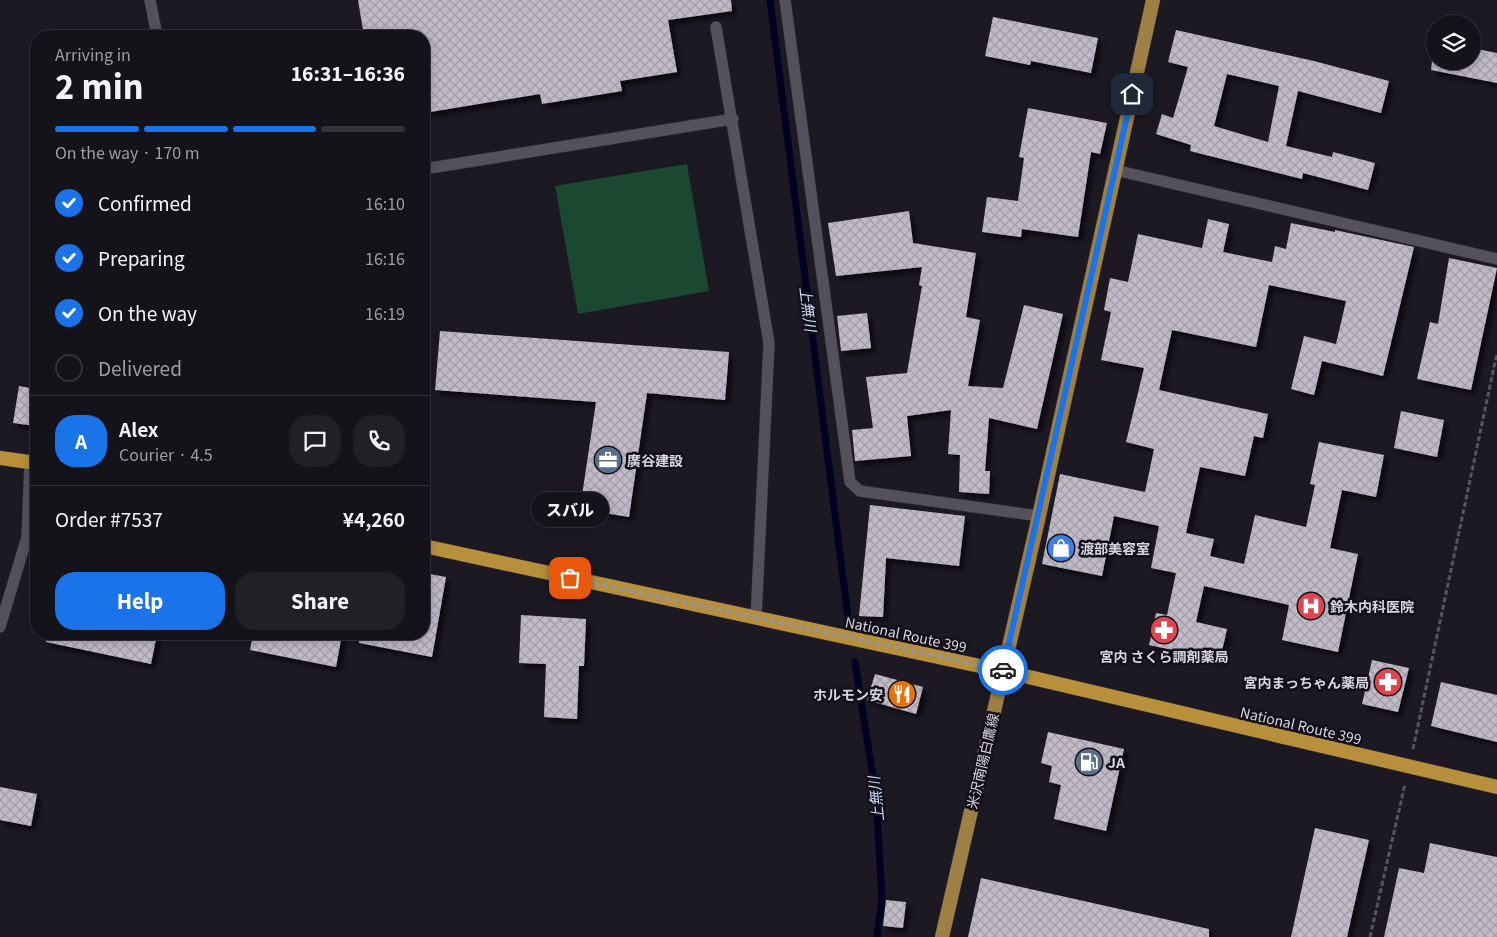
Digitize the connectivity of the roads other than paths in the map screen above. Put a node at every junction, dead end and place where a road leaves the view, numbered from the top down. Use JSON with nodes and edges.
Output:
{"nodes":[{"id":1,"x":150,"y":0,"type":"edge"},
{"id":2,"x":785,"y":0,"type":"edge"},
{"id":3,"x":1152,"y":0,"type":"edge"},
{"id":4,"x":716,"y":27,"type":"dead end"},
{"id":5,"x":156,"y":30,"type":"edge"},
{"id":6,"x":733,"y":119,"type":"junction"},
{"id":7,"x":430,"y":168,"type":"edge"},
{"id":8,"x":1115,"y":170,"type":"junction"},
{"id":9,"x":1497,"y":259,"type":"edge"},
{"id":10,"x":0,"y":458,"type":"edge"},
{"id":11,"x":30,"y":462,"type":"edge"},
{"id":12,"x":30,"y":500,"type":"edge"},
{"id":13,"x":1039,"y":516,"type":"junction"},
{"id":14,"x":430,"y":547,"type":"edge"},
{"id":15,"x":756,"y":619,"type":"junction"},
{"id":16,"x":0,"y":627,"type":"edge"},
{"id":17,"x":1003,"y":671,"type":"junction"},
{"id":18,"x":1497,"y":787,"type":"edge"},
{"id":19,"x":942,"y":937,"type":"edge"}],
"edges":[{"from":1,"to":5,"type":"lane"},
{"from":2,"to":13,"type":"lane"},
{"from":3,"to":8,"type":"main road","name":"米沢南陽白鷹線"},
{"from":4,"to":6,"type":"lane"},
{"from":6,"to":7,"type":"lane"},
{"from":6,"to":15,"type":"lane"},
{"from":8,"to":9,"type":"lane"},
{"from":8,"to":13,"type":"main road","name":"米沢南陽白鷹線"},
{"from":10,"to":11,"type":"highway"},
{"from":12,"to":16,"type":"lane"},
{"from":13,"to":17,"type":"main road","name":"米沢南陽白鷹線"},
{"from":14,"to":15,"type":"highway","name":"National Route 399"},
{"from":15,"to":17,"type":"highway","name":"National Route 399"},
{"from":17,"to":18,"type":"highway","name":"National Route 399"},
{"from":17,"to":19,"type":"main road","name":"米沢南陽白鷹線"}]}
